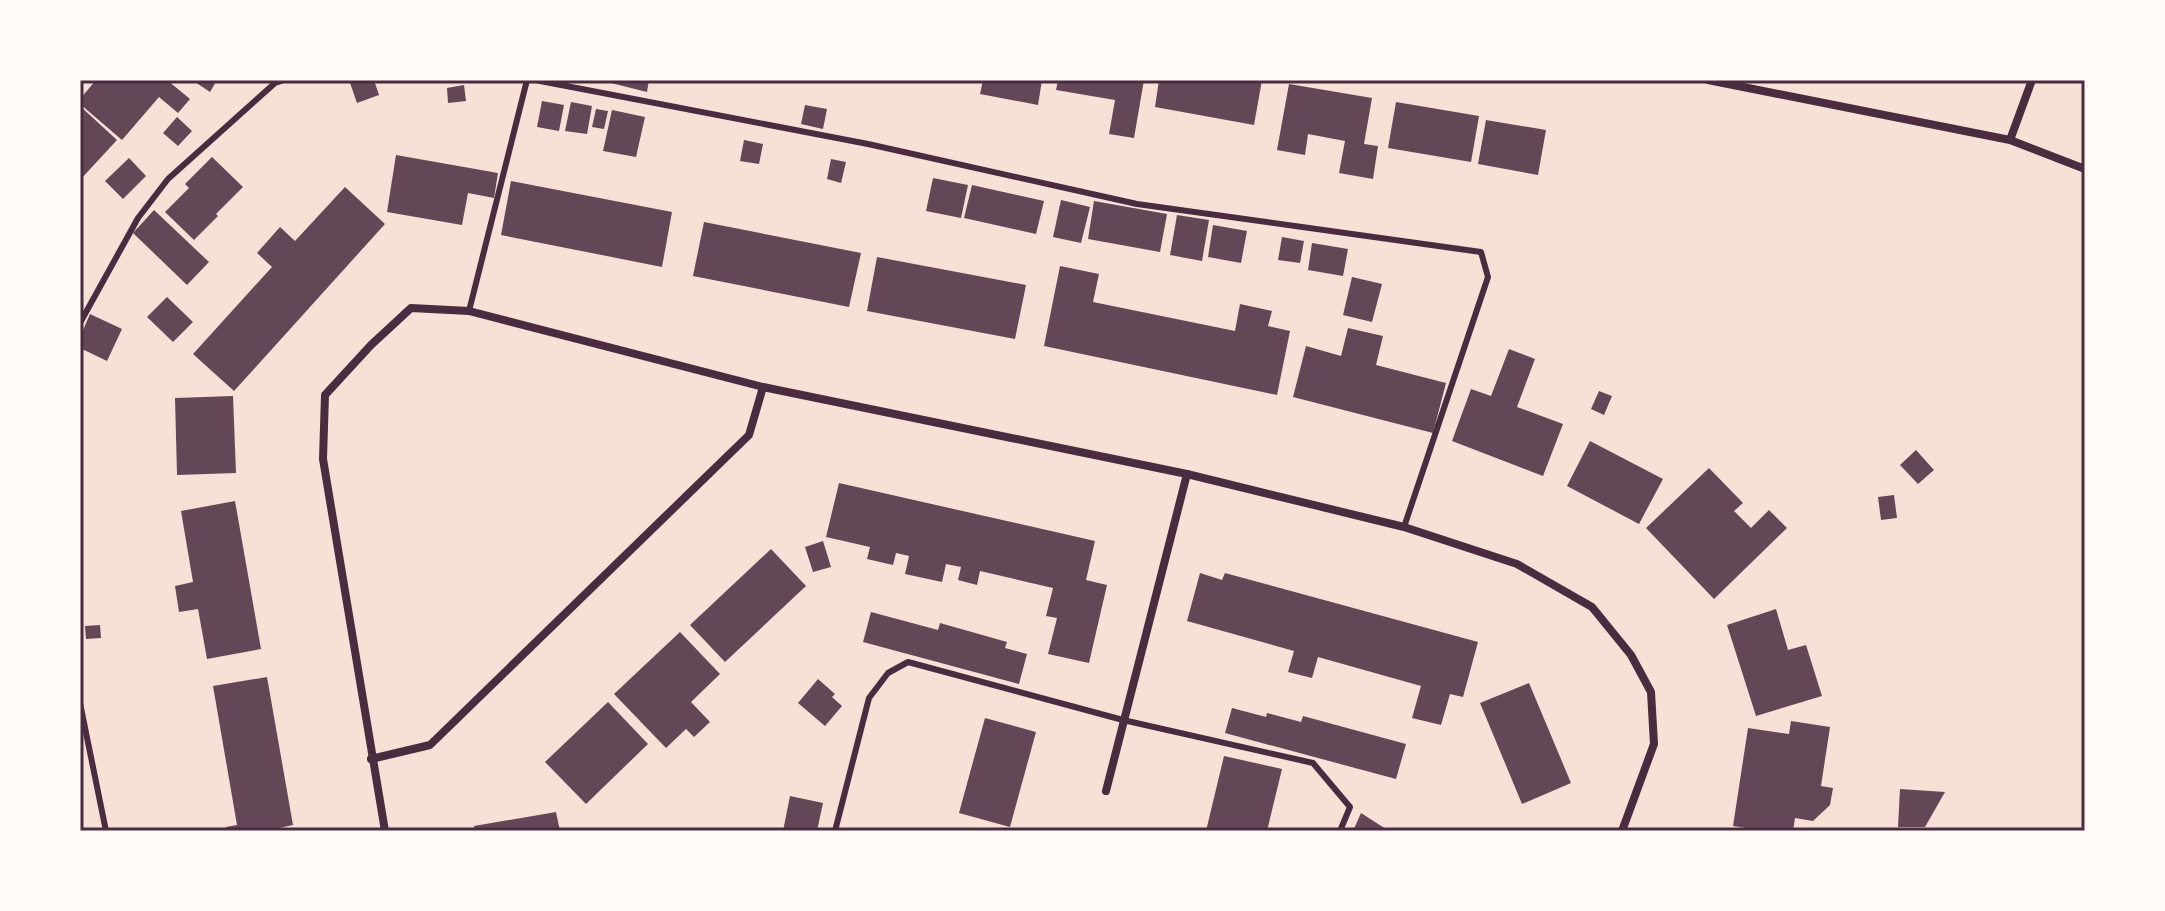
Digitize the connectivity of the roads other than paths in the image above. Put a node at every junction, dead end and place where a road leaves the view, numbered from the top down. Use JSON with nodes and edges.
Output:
{"nodes":[{"id":1,"x":284,"y":80,"type":"edge"},
{"id":2,"x":527,"y":80,"type":"edge"},
{"id":3,"x":535,"y":80,"type":"edge"},
{"id":4,"x":1708,"y":80,"type":"edge"},
{"id":5,"x":2032,"y":80,"type":"edge"},
{"id":6,"x":2010,"y":140,"type":"junction"},
{"id":7,"x":2085,"y":169,"type":"edge"},
{"id":8,"x":469,"y":311,"type":"junction"},
{"id":9,"x":80,"y":323,"type":"edge"},
{"id":10,"x":763,"y":387,"type":"junction"},
{"id":11,"x":1187,"y":474,"type":"junction"},
{"id":12,"x":1404,"y":527,"type":"junction"},
{"id":13,"x":80,"y":703,"type":"edge"},
{"id":14,"x":1123,"y":720,"type":"junction"},
{"id":15,"x":371,"y":759,"type":"junction"},
{"id":16,"x":1106,"y":791,"type":"dead end"},
{"id":17,"x":106,"y":831,"type":"edge"},
{"id":18,"x":385,"y":831,"type":"edge"},
{"id":19,"x":835,"y":831,"type":"edge"},
{"id":20,"x":1340,"y":831,"type":"edge"},
{"id":21,"x":1622,"y":831,"type":"edge"}],
"edges":[{"from":1,"to":9,"type":"lane"},
{"from":2,"to":8,"type":"lane"},
{"from":3,"to":12,"type":"lane"},
{"from":4,"to":6,"type":"street"},
{"from":5,"to":6,"type":"street"},
{"from":6,"to":7,"type":"street"},
{"from":8,"to":10,"type":"street"},
{"from":8,"to":15,"type":"street"},
{"from":10,"to":11,"type":"street"},
{"from":10,"to":15,"type":"street"},
{"from":11,"to":12,"type":"street"},
{"from":11,"to":14,"type":"street"},
{"from":12,"to":21,"type":"street"},
{"from":13,"to":17,"type":"lane"},
{"from":14,"to":16,"type":"street"},
{"from":14,"to":19,"type":"lane"},
{"from":14,"to":20,"type":"lane"},
{"from":15,"to":18,"type":"street"}]}
